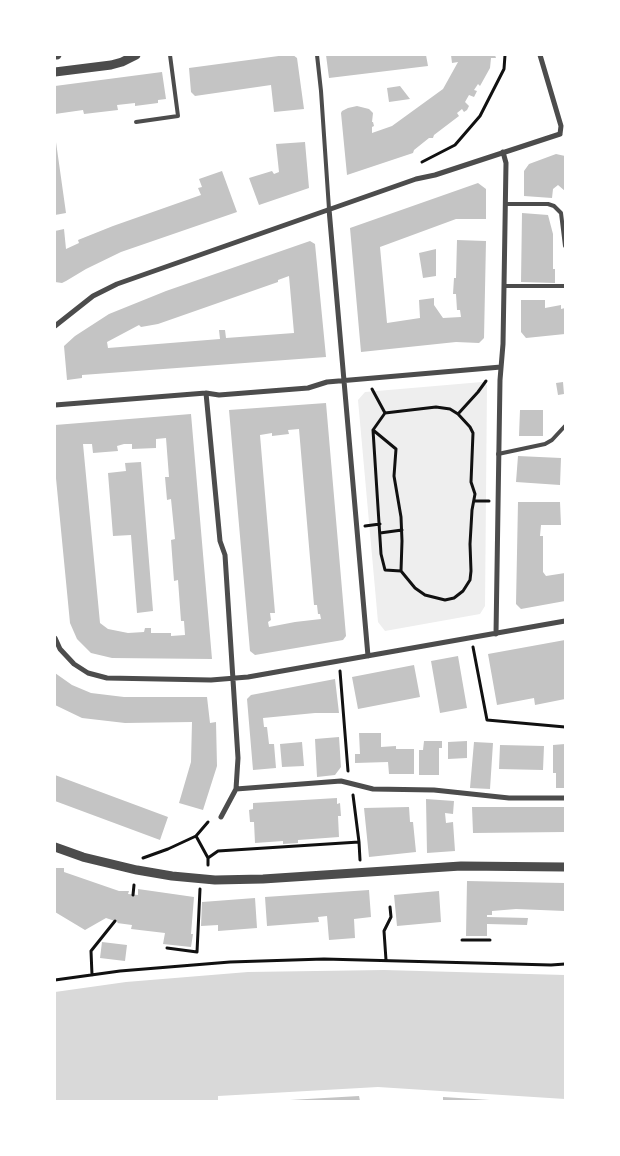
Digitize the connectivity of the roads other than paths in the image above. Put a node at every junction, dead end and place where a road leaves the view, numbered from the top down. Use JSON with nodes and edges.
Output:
{"nodes":[{"id":1,"x":136,"y":55,"type":"edge"},
{"id":2,"x":170,"y":55,"type":"edge"},
{"id":3,"x":317,"y":55,"type":"edge"},
{"id":4,"x":540,"y":55,"type":"edge"},
{"id":5,"x":55,"y":72,"type":"edge"},
{"id":6,"x":136,"y":122,"type":"dead end"},
{"id":7,"x":563,"y":135,"type":"edge"},
{"id":8,"x":503,"y":152,"type":"junction"},
{"id":9,"x":505,"y":204,"type":"junction"},
{"id":10,"x":329,"y":209,"type":"junction"},
{"id":11,"x":565,"y":246,"type":"edge"},
{"id":12,"x":504,"y":286,"type":"junction"},
{"id":13,"x":565,"y":286,"type":"edge"},
{"id":14,"x":55,"y":326,"type":"edge"},
{"id":15,"x":501,"y":367,"type":"junction"},
{"id":16,"x":345,"y":380,"type":"junction"},
{"id":17,"x":206,"y":392,"type":"junction"},
{"id":18,"x":55,"y":405,"type":"edge"},
{"id":19,"x":565,"y":426,"type":"edge"},
{"id":20,"x":498,"y":454,"type":"junction"},
{"id":21,"x":565,"y":621,"type":"edge"},
{"id":22,"x":496,"y":634,"type":"junction"},
{"id":23,"x":55,"y":638,"type":"edge"},
{"id":24,"x":368,"y":656,"type":"junction"},
{"id":25,"x":232,"y":678,"type":"junction"},
{"id":26,"x":236,"y":789,"type":"junction"},
{"id":27,"x":565,"y":798,"type":"edge"},
{"id":28,"x":221,"y":817,"type":"dead end"},
{"id":29,"x":55,"y":847,"type":"edge"},
{"id":30,"x":565,"y":867,"type":"edge"}],
"edges":[{"from":1,"to":5,"type":"street"},
{"from":2,"to":6,"type":"lane"},
{"from":3,"to":10,"type":"lane"},
{"from":4,"to":7,"type":"street"},
{"from":7,"to":8,"type":"street"},
{"from":8,"to":9,"type":"street"},
{"from":8,"to":10,"type":"street"},
{"from":9,"to":11,"type":"lane"},
{"from":9,"to":12,"type":"street"},
{"from":10,"to":14,"type":"street"},
{"from":10,"to":16,"type":"street"},
{"from":12,"to":13,"type":"lane"},
{"from":12,"to":15,"type":"street"},
{"from":15,"to":16,"type":"street"},
{"from":15,"to":20,"type":"street"},
{"from":16,"to":17,"type":"street"},
{"from":16,"to":24,"type":"street"},
{"from":17,"to":18,"type":"street"},
{"from":17,"to":25,"type":"street"},
{"from":19,"to":20,"type":"lane"},
{"from":20,"to":22,"type":"street"},
{"from":21,"to":22,"type":"street"},
{"from":22,"to":24,"type":"street"},
{"from":23,"to":25,"type":"street"},
{"from":24,"to":25,"type":"street"},
{"from":25,"to":26,"type":"street"},
{"from":26,"to":27,"type":"street"},
{"from":26,"to":28,"type":"street"},
{"from":29,"to":30,"type":"street"}]}
